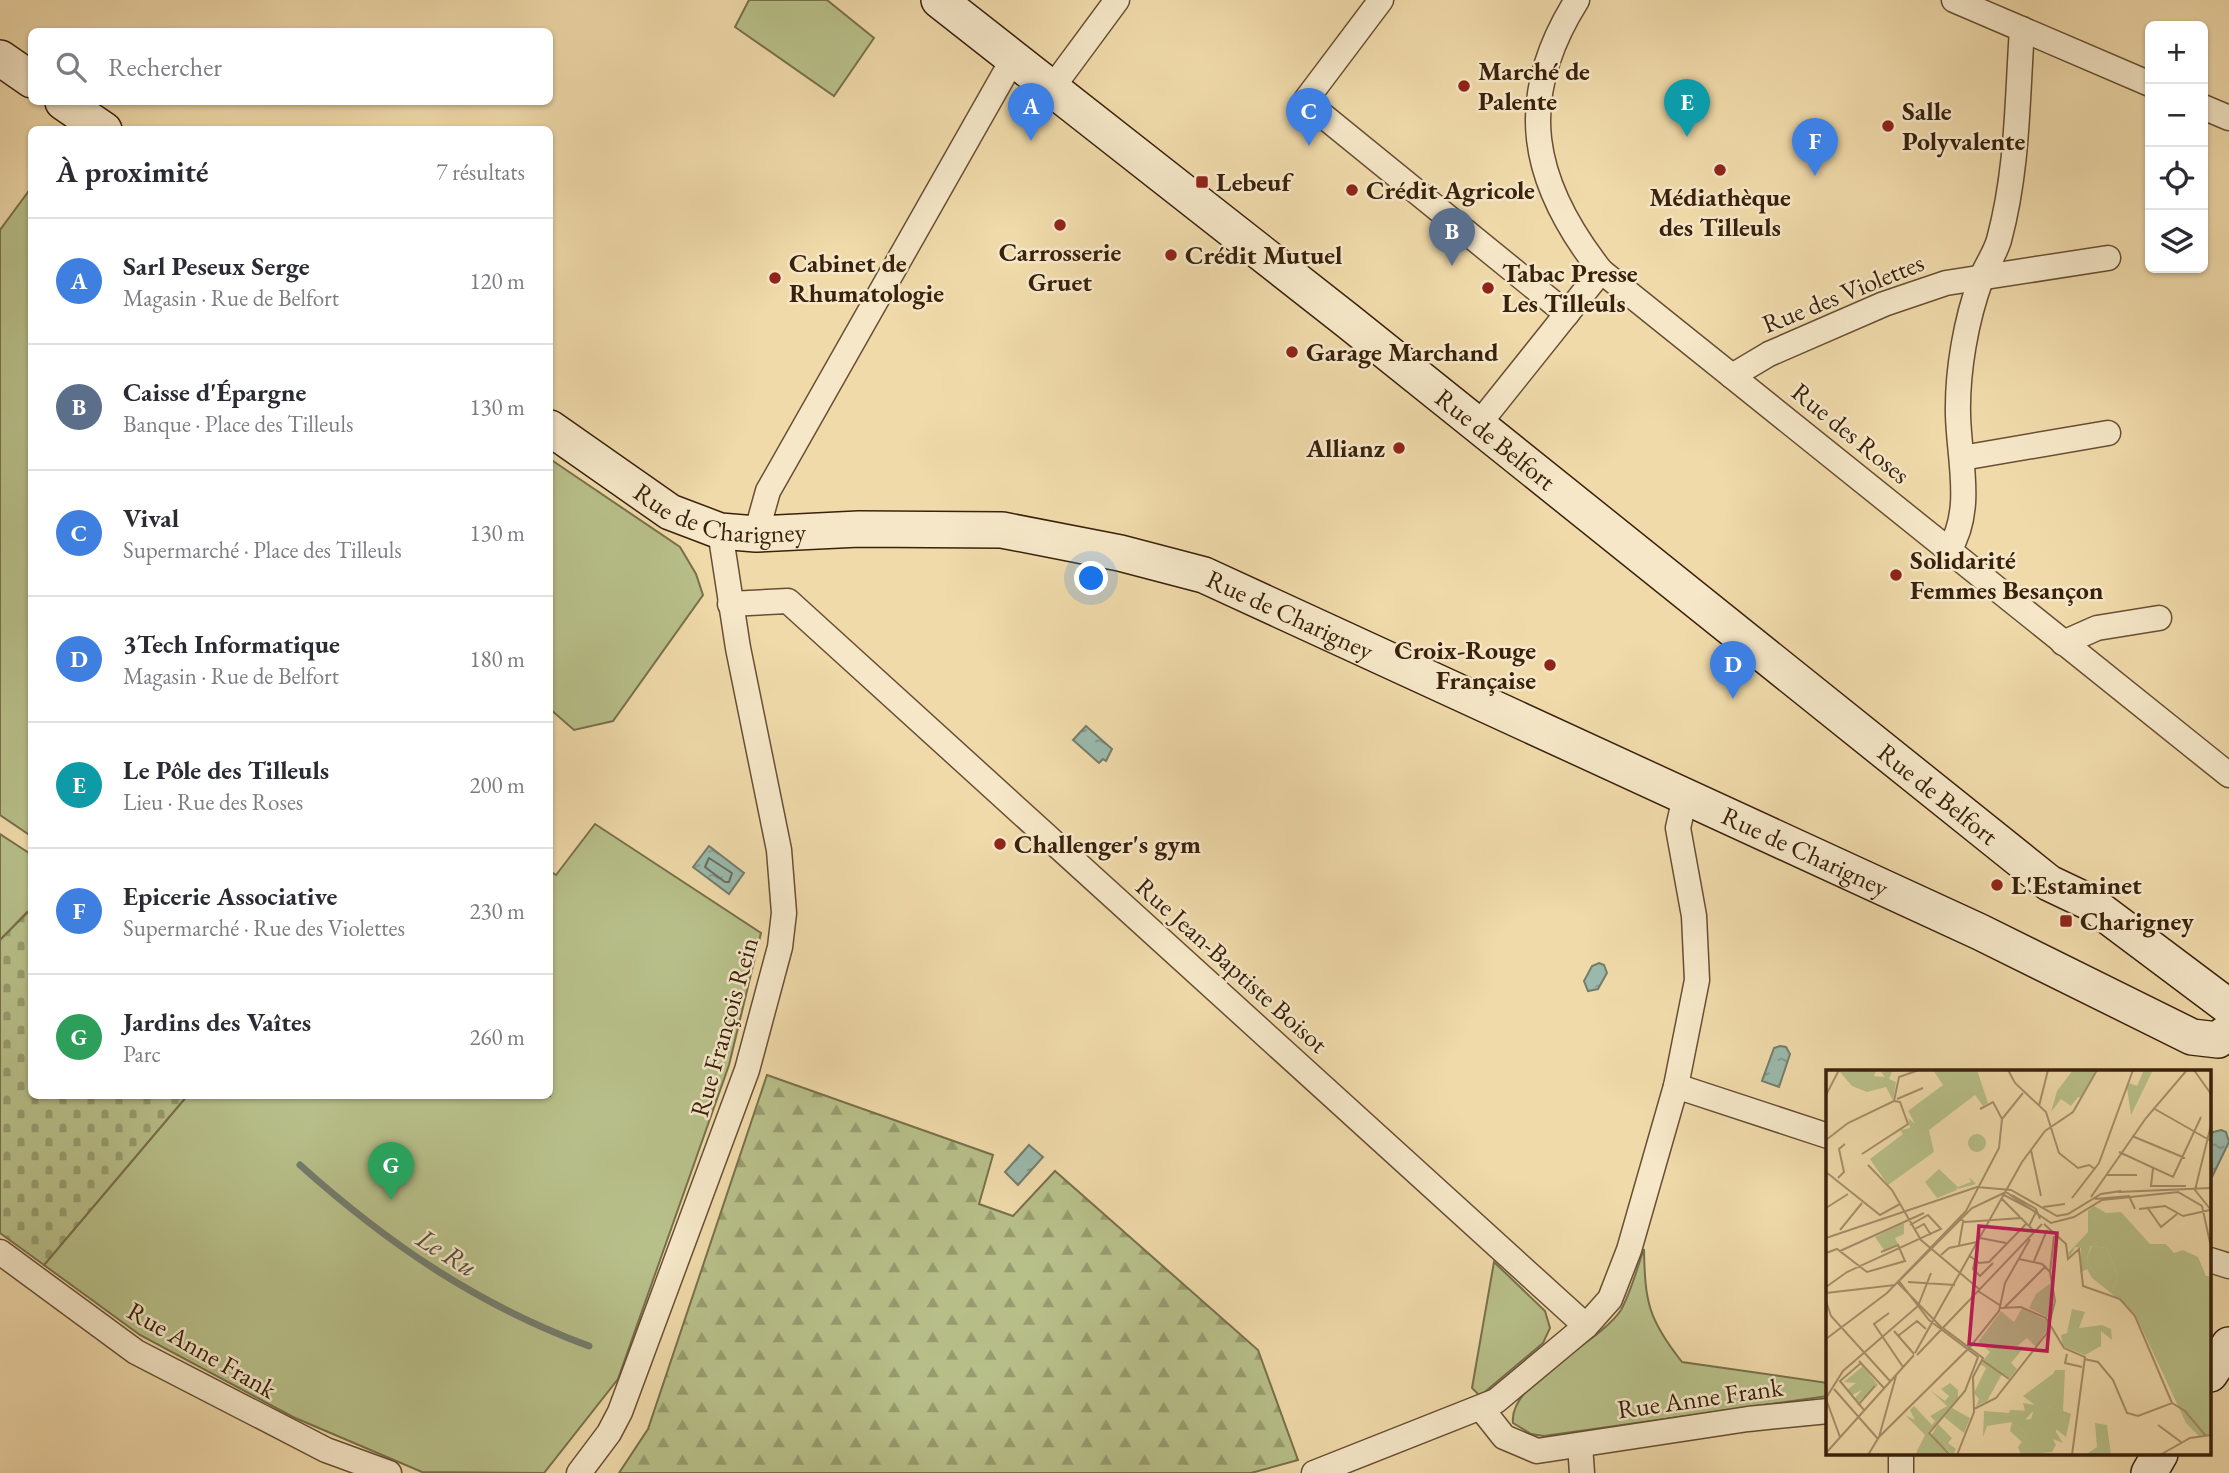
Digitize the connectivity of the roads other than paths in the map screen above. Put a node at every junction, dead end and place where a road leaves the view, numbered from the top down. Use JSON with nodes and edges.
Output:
{"nodes":[{"id":1,"x":939,"y":0,"type":"edge"},
{"id":2,"x":1117,"y":0,"type":"edge"},
{"id":3,"x":1381,"y":0,"type":"edge"},
{"id":4,"x":1577,"y":0,"type":"edge"},
{"id":5,"x":1954,"y":0,"type":"edge"},
{"id":6,"x":2022,"y":29,"type":"junction"},
{"id":7,"x":0,"y":58,"type":"edge"},
{"id":8,"x":1013,"y":59,"type":"junction"},
{"id":9,"x":28,"y":77,"type":"edge"},
{"id":10,"x":2145,"y":82,"type":"edge"},
{"id":11,"x":1052,"y":88,"type":"junction"},
{"id":12,"x":67,"y":105,"type":"edge"},
{"id":13,"x":2208,"y":109,"type":"edge"},
{"id":14,"x":2229,"y":118,"type":"edge"},
{"id":15,"x":98,"y":126,"type":"edge"},
{"id":16,"x":2108,"y":258,"type":"dead end"},
{"id":17,"x":1601,"y":271,"type":"junction"},
{"id":18,"x":1981,"y":280,"type":"junction"},
{"id":19,"x":1567,"y":314,"type":"junction"},
{"id":20,"x":1732,"y":376,"type":"junction"},
{"id":21,"x":1478,"y":425,"type":"junction"},
{"id":22,"x":553,"y":430,"type":"edge"},
{"id":23,"x":2108,"y":433,"type":"dead end"},
{"id":24,"x":1962,"y":458,"type":"junction"},
{"id":25,"x":720,"y":531,"type":"junction"},
{"id":26,"x":756,"y":534,"type":"junction"},
{"id":27,"x":1949,"y":550,"type":"junction"},
{"id":28,"x":730,"y":604,"type":"junction"},
{"id":29,"x":2159,"y":618,"type":"dead end"},
{"id":30,"x":2063,"y":643,"type":"junction"},
{"id":31,"x":2229,"y":775,"type":"edge"},
{"id":32,"x":1685,"y":797,"type":"junction"},
{"id":33,"x":2049,"y":883,"type":"junction"},
{"id":34,"x":2162,"y":1004,"type":"junction"},
{"id":35,"x":2228,"y":1026,"type":"edge"},
{"id":36,"x":1676,"y":1086,"type":"junction"},
{"id":37,"x":1826,"y":1135,"type":"edge"},
{"id":38,"x":0,"y":1252,"type":"edge"},
{"id":39,"x":2212,"y":1261,"type":"edge"},
{"id":40,"x":2229,"y":1266,"type":"edge"},
{"id":41,"x":1586,"y":1326,"type":"junction"},
{"id":42,"x":2229,"y":1345,"type":"edge"},
{"id":43,"x":2212,"y":1371,"type":"edge"},
{"id":44,"x":1481,"y":1408,"type":"junction"},
{"id":45,"x":1826,"y":1411,"type":"edge"},
{"id":46,"x":1580,"y":1445,"type":"junction"},
{"id":47,"x":2159,"y":1456,"type":"edge"},
{"id":48,"x":389,"y":1473,"type":"edge"},
{"id":49,"x":579,"y":1473,"type":"edge"},
{"id":50,"x":1314,"y":1473,"type":"edge"},
{"id":51,"x":1582,"y":1473,"type":"edge"},
{"id":52,"x":2148,"y":1473,"type":"edge"}],
"edges":[{"from":1,"to":8,"type":"street","name":"Rue de Belfort"},
{"from":2,"to":11,"type":"street"},
{"from":3,"to":19,"type":"street"},
{"from":4,"to":17,"type":"street","name":"Rue des Roses"},
{"from":5,"to":6,"type":"street"},
{"from":6,"to":10,"type":"street"},
{"from":6,"to":18,"type":"street"},
{"from":7,"to":9,"type":"street"},
{"from":8,"to":11,"type":"street","name":"Rue de Belfort"},
{"from":8,"to":26,"type":"street"},
{"from":11,"to":21,"type":"street","name":"Rue de Belfort"},
{"from":12,"to":15,"type":"street"},
{"from":13,"to":14,"type":"street"},
{"from":16,"to":18,"type":"street","name":"Rue des Violettes"},
{"from":17,"to":19,"type":"street"},
{"from":17,"to":20,"type":"street","name":"Rue des Roses"},
{"from":18,"to":20,"type":"street","name":"Rue des Violettes"},
{"from":18,"to":24,"type":"street"},
{"from":19,"to":21,"type":"street"},
{"from":20,"to":27,"type":"street","name":"Rue des Roses"},
{"from":21,"to":33,"type":"street","name":"Rue de Belfort"},
{"from":22,"to":25,"type":"street","name":"Rue de Charigney"},
{"from":23,"to":24,"type":"street"},
{"from":24,"to":27,"type":"street"},
{"from":25,"to":26,"type":"street","name":"Rue de Charigney"},
{"from":25,"to":28,"type":"street","name":"Rue François Rein"},
{"from":26,"to":32,"type":"street","name":"Rue de Charigney"},
{"from":27,"to":30,"type":"street","name":"Rue des Roses"},
{"from":28,"to":41,"type":"street","name":"Rue Jean-Baptiste Boisot"},
{"from":28,"to":49,"type":"street","name":"Rue François Rein"},
{"from":29,"to":30,"type":"street"},
{"from":30,"to":31,"type":"street","name":"Rue des Roses"},
{"from":32,"to":34,"type":"street","name":"Rue de Charigney"},
{"from":32,"to":36,"type":"street"},
{"from":33,"to":34,"type":"street","name":"Rue de Belfort"},
{"from":33,"to":35,"type":"street","name":"Rue de Belfort"},
{"from":34,"to":35,"type":"street"},
{"from":36,"to":37,"type":"street"},
{"from":36,"to":41,"type":"street"},
{"from":38,"to":48,"type":"street","name":"Rue Anne Frank"},
{"from":39,"to":40,"type":"street"},
{"from":41,"to":44,"type":"street"},
{"from":42,"to":43,"type":"street"},
{"from":44,"to":46,"type":"street","name":"Rue Anne Frank"},
{"from":44,"to":50,"type":"street"},
{"from":45,"to":46,"type":"street","name":"Rue Anne Frank"},
{"from":46,"to":51,"type":"street"},
{"from":47,"to":52,"type":"street"}]}
